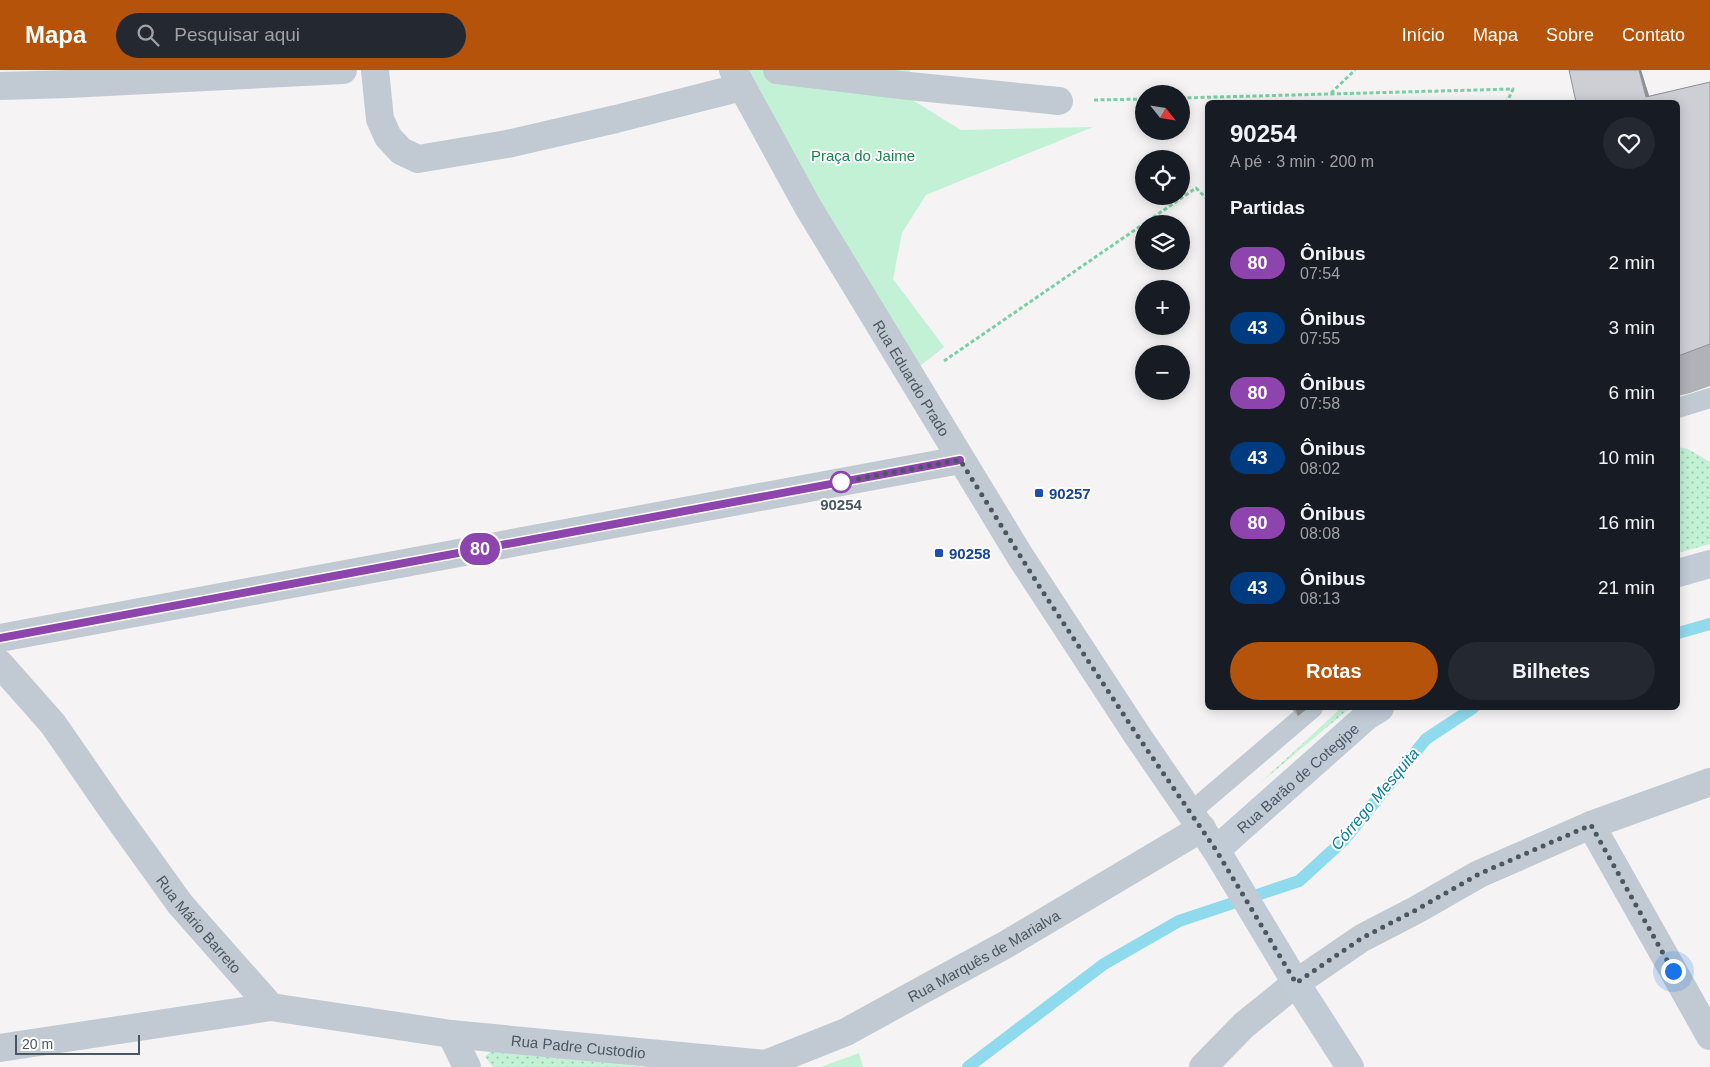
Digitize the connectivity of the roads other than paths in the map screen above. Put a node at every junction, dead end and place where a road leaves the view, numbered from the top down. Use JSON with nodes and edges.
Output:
{"nodes":[{"id":1,"x":343,"y":70,"type":"edge"},
{"id":2,"x":375,"y":70,"type":"edge"},
{"id":3,"x":777,"y":70,"type":"edge"},
{"id":4,"x":737,"y":79,"type":"edge"},
{"id":5,"x":0,"y":86,"type":"edge"},
{"id":6,"x":1059,"y":101,"type":"road end"},
{"id":7,"x":1710,"y":398,"type":"edge"},
{"id":8,"x":1680,"y":407,"type":"edge"},
{"id":9,"x":960,"y":460,"type":"junction"},
{"id":10,"x":1710,"y":564,"type":"edge"},
{"id":11,"x":1680,"y":572,"type":"edge"},
{"id":12,"x":0,"y":638,"type":"edge"},
{"id":13,"x":0,"y":664,"type":"edge"},
{"id":14,"x":1311,"y":710,"type":"edge"},
{"id":15,"x":1377,"y":710,"type":"edge"},
{"id":16,"x":1710,"y":782,"type":"edge"},
{"id":17,"x":1591,"y":825,"type":"junction"},
{"id":18,"x":1203,"y":830,"type":"junction"},
{"id":19,"x":1296,"y":983,"type":"junction"},
{"id":20,"x":271,"y":1007,"type":"junction"},
{"id":21,"x":450,"y":1034,"type":"junction"},
{"id":22,"x":1710,"y":1036,"type":"edge"},
{"id":23,"x":0,"y":1048,"type":"edge"},
{"id":24,"x":762,"y":1066,"type":"edge"},
{"id":25,"x":467,"y":1067,"type":"edge"},
{"id":26,"x":1203,"y":1067,"type":"edge"},
{"id":27,"x":1350,"y":1067,"type":"edge"}],
"edges":[{"from":1,"to":5,"type":"street"},
{"from":2,"to":4,"type":"street"},
{"from":3,"to":6,"type":"street"},
{"from":4,"to":9,"type":"street","name":"Rua Eduardo Prado"},
{"from":7,"to":8,"type":"lane"},
{"from":9,"to":12,"type":"street"},
{"from":9,"to":18,"type":"street","name":"Rua Eduardo Prado"},
{"from":10,"to":11,"type":"street"},
{"from":13,"to":20,"type":"street","name":"Rua Mário Barreto"},
{"from":14,"to":18,"type":"lane"},
{"from":15,"to":18,"type":"street","name":"Rua Barão de Cotegipe"},
{"from":16,"to":17,"type":"street"},
{"from":17,"to":19,"type":"street"},
{"from":17,"to":22,"type":"street"},
{"from":18,"to":19,"type":"street"},
{"from":18,"to":24,"type":"street","name":"Rua Marquês de Marialva"},
{"from":19,"to":26,"type":"street"},
{"from":19,"to":27,"type":"street"},
{"from":20,"to":21,"type":"street"},
{"from":20,"to":23,"type":"street"},
{"from":21,"to":24,"type":"street","name":"Rua Padre Custodio"},
{"from":21,"to":25,"type":"street"}]}
